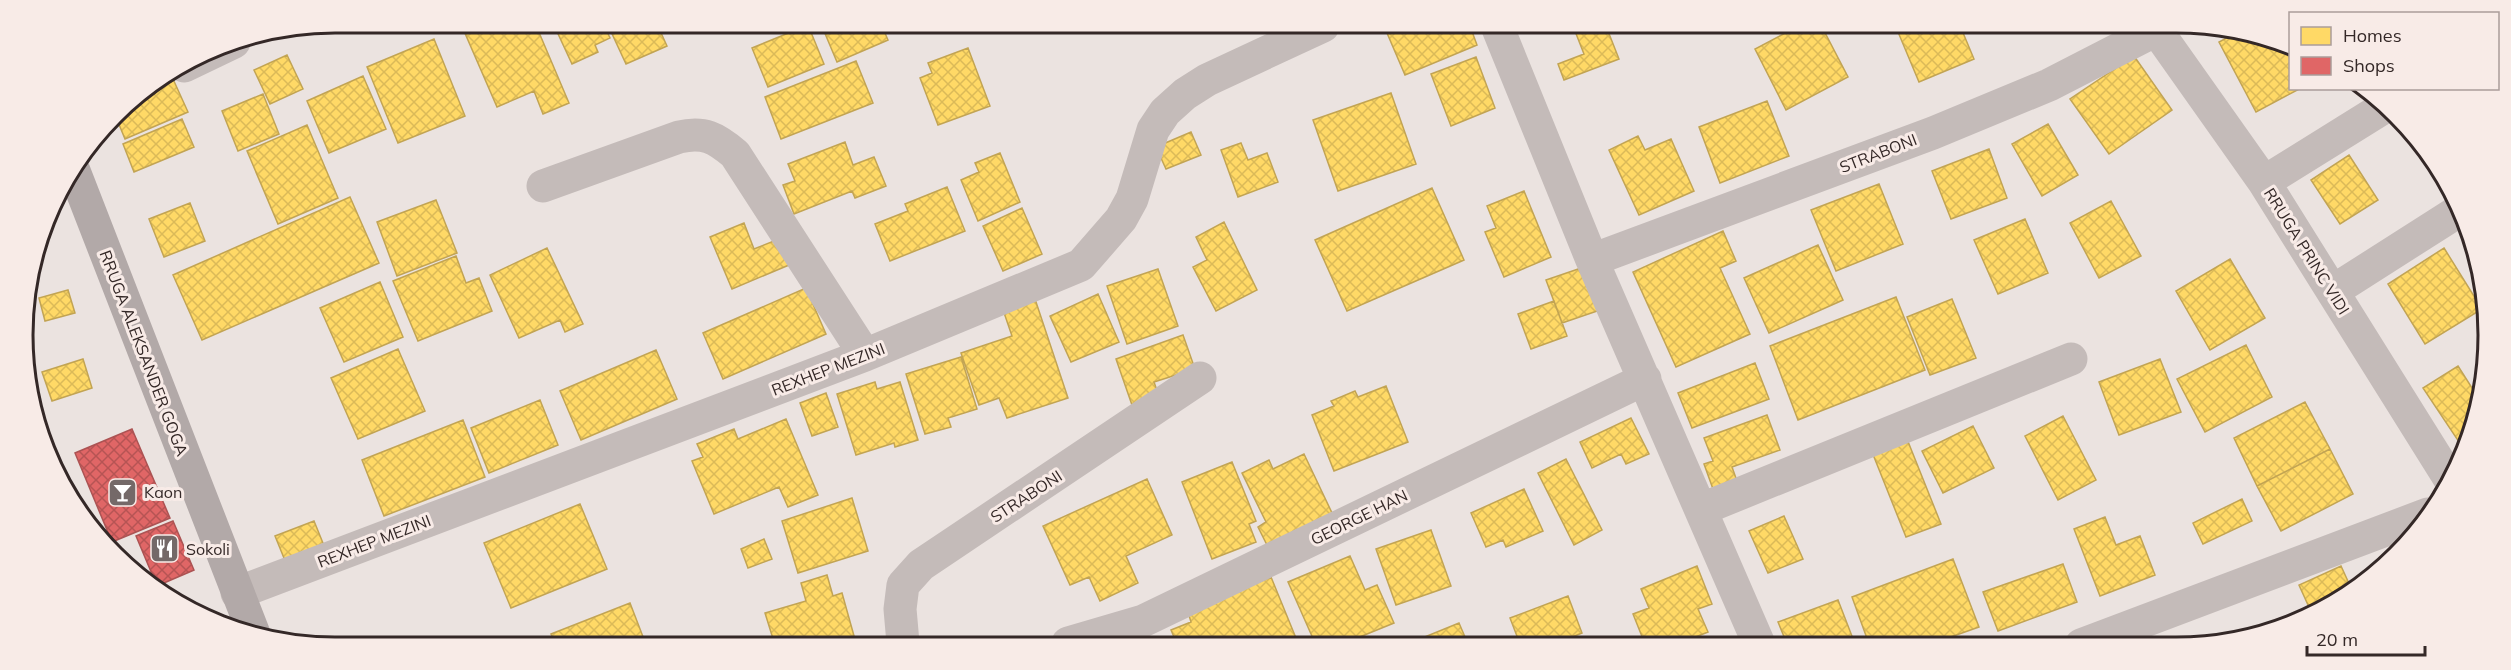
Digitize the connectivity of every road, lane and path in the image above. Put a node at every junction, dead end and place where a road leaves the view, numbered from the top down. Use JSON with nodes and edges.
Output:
{"nodes":[{"id":1,"x":1308,"y":33,"type":"edge"},
{"id":2,"x":1500,"y":33,"type":"edge"},
{"id":3,"x":2148,"y":33,"type":"edge"},
{"id":4,"x":2159,"y":33,"type":"edge"},
{"id":5,"x":2378,"y":111,"type":"edge"},
{"id":6,"x":77,"y":178,"type":"edge"},
{"id":7,"x":2264,"y":183,"type":"junction"},
{"id":8,"x":543,"y":186,"type":"dead end"},
{"id":9,"x":2453,"y":215,"type":"edge"},
{"id":10,"x":1592,"y":260,"type":"junction"},
{"id":11,"x":2333,"y":291,"type":"junction"},
{"id":12,"x":865,"y":355,"type":"junction"},
{"id":13,"x":2071,"y":359,"type":"dead end"},
{"id":14,"x":1200,"y":378,"type":"dead end"},
{"id":15,"x":1645,"y":379,"type":"junction"},
{"id":16,"x":2445,"y":472,"type":"edge"},
{"id":17,"x":1702,"y":510,"type":"junction"},
{"id":18,"x":2416,"y":518,"type":"edge"},
{"id":19,"x":237,"y":593,"type":"junction"},
{"id":20,"x":250,"y":625,"type":"edge"},
{"id":21,"x":1148,"y":632,"type":"edge"},
{"id":22,"x":902,"y":637,"type":"edge"},
{"id":23,"x":1112,"y":637,"type":"edge"},
{"id":24,"x":1757,"y":637,"type":"edge"},
{"id":25,"x":2102,"y":637,"type":"edge"}],
"edges":[{"from":1,"to":12,"type":"street","name":"REXHEP MEZINI"},
{"from":2,"to":10,"type":"street"},
{"from":3,"to":10,"type":"street","name":"STRABONI"},
{"from":4,"to":7,"type":"street","name":"RRUGA PRINC VIDI"},
{"from":5,"to":7,"type":"street"},
{"from":6,"to":19,"type":"main road","name":"RRUGA ALEKSANDER GOGA"},
{"from":7,"to":11,"type":"street","name":"RRUGA PRINC VIDI"},
{"from":8,"to":12,"type":"street"},
{"from":9,"to":11,"type":"street"},
{"from":10,"to":15,"type":"street"},
{"from":11,"to":16,"type":"street","name":"RRUGA PRINC VIDI"},
{"from":12,"to":19,"type":"street","name":"REXHEP MEZINI"},
{"from":13,"to":17,"type":"street"},
{"from":14,"to":22,"type":"street","name":"STRABONI"},
{"from":15,"to":17,"type":"street"},
{"from":15,"to":21,"type":"street","name":"GEORGE HAN"},
{"from":17,"to":24,"type":"street"},
{"from":18,"to":25,"type":"street"},
{"from":19,"to":20,"type":"main road","name":"RRUGA ALEKSANDER GOGA"},
{"from":21,"to":23,"type":"street","name":"GEORGE HAN"}]}
